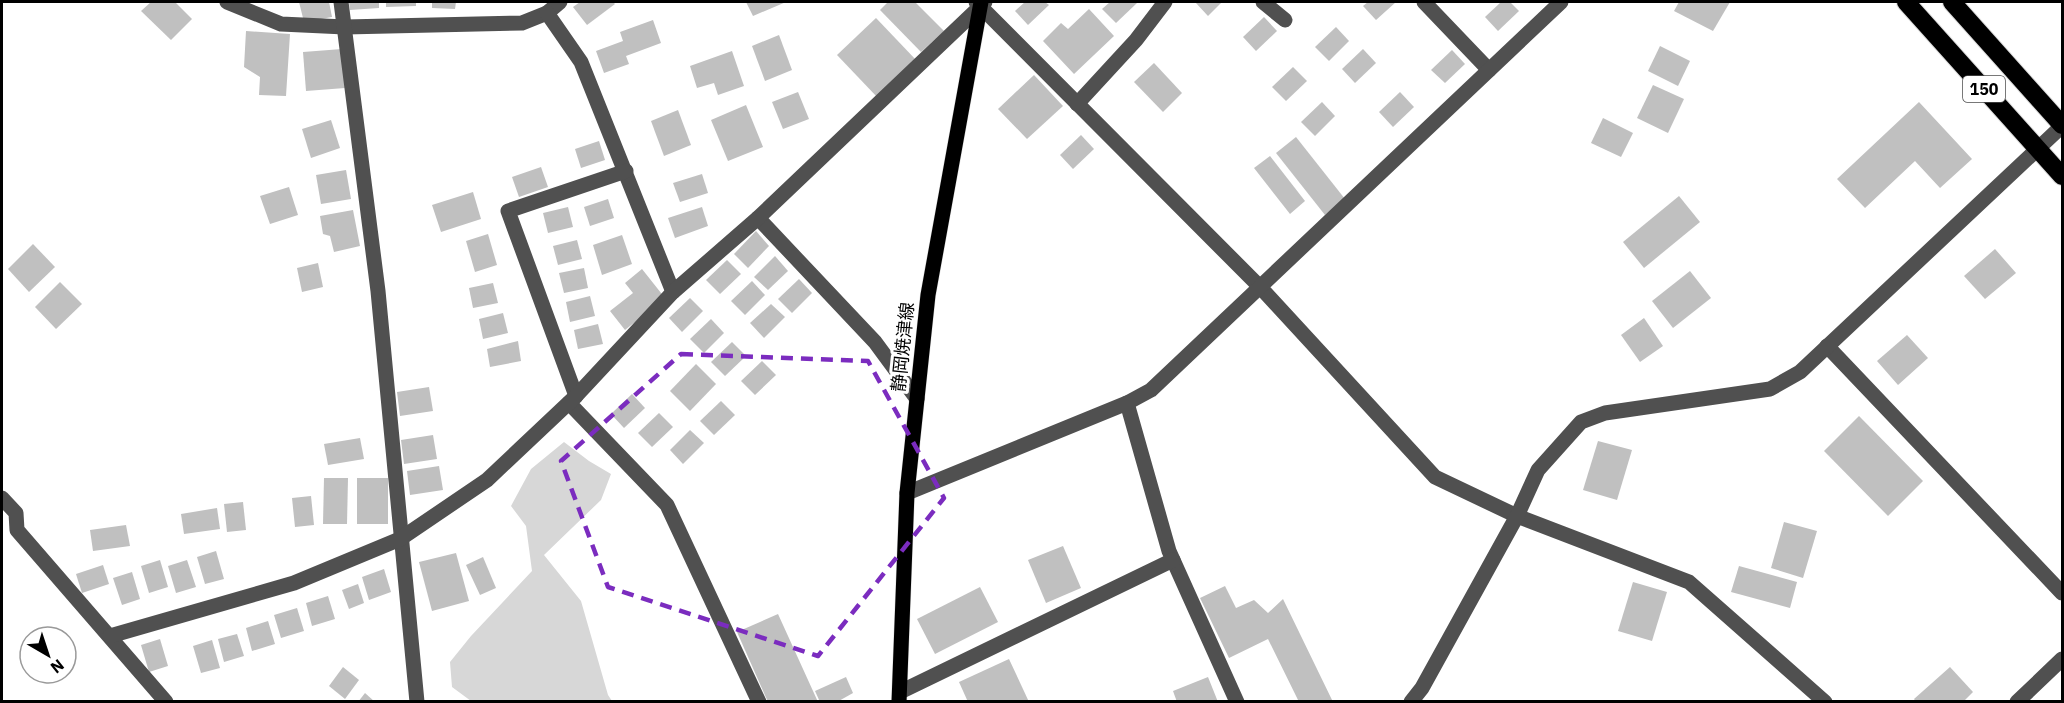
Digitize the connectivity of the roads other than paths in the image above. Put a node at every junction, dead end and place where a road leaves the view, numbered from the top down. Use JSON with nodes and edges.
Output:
{"nodes":[{"id":1,"x":227,"y":2,"type":"edge"},
{"id":2,"x":341,"y":2,"type":"edge"},
{"id":3,"x":560,"y":2,"type":"edge"},
{"id":4,"x":1165,"y":2,"type":"edge"},
{"id":5,"x":1263,"y":2,"type":"edge"},
{"id":6,"x":1424,"y":2,"type":"edge"},
{"id":7,"x":1561,"y":2,"type":"edge"},
{"id":8,"x":1906,"y":2,"type":"edge"},
{"id":9,"x":1952,"y":2,"type":"edge"},
{"id":10,"x":980,"y":3,"type":"edge"},
{"id":11,"x":547,"y":13,"type":"junction"},
{"id":12,"x":1285,"y":20,"type":"dead end"},
{"id":13,"x":345,"y":27,"type":"junction"},
{"id":14,"x":1489,"y":70,"type":"junction"},
{"id":15,"x":1077,"y":104,"type":"junction"},
{"id":16,"x":2062,"y":125,"type":"edge"},
{"id":17,"x":2037,"y":149,"type":"junction"},
{"id":18,"x":626,"y":171,"type":"junction"},
{"id":19,"x":2062,"y":176,"type":"edge"},
{"id":20,"x":758,"y":218,"type":"junction"},
{"id":21,"x":1261,"y":288,"type":"junction"},
{"id":22,"x":673,"y":292,"type":"junction"},
{"id":23,"x":1827,"y":346,"type":"junction"},
{"id":24,"x":572,"y":399,"type":"junction"},
{"id":25,"x":917,"y":399,"type":"junction"},
{"id":26,"x":1127,"y":403,"type":"junction"},
{"id":27,"x":907,"y":493,"type":"junction"},
{"id":28,"x":2,"y":498,"type":"edge"},
{"id":29,"x":1516,"y":516,"type":"junction"},
{"id":30,"x":400,"y":539,"type":"junction"},
{"id":31,"x":1173,"y":560,"type":"junction"},
{"id":32,"x":2062,"y":593,"type":"edge"},
{"id":33,"x":110,"y":636,"type":"junction"},
{"id":34,"x":2062,"y":659,"type":"edge"},
{"id":35,"x":900,"y":699,"type":"edge"},
{"id":36,"x":166,"y":702,"type":"edge"},
{"id":37,"x":417,"y":702,"type":"edge"},
{"id":38,"x":759,"y":702,"type":"edge"},
{"id":39,"x":1237,"y":702,"type":"edge"},
{"id":40,"x":1411,"y":702,"type":"edge"},
{"id":41,"x":1825,"y":702,"type":"edge"},
{"id":42,"x":2017,"y":702,"type":"edge"}],
"edges":[{"from":1,"to":13,"type":"street"},
{"from":2,"to":13,"type":"street"},
{"from":3,"to":11,"type":"street"},
{"from":4,"to":15,"type":"street"},
{"from":5,"to":12,"type":"street"},
{"from":6,"to":14,"type":"street"},
{"from":7,"to":14,"type":"street"},
{"from":8,"to":17,"type":"highway","number":"150"},
{"from":9,"to":16,"type":"highway","number":"150"},
{"from":10,"to":15,"type":"street"},
{"from":10,"to":20,"type":"street"},
{"from":10,"to":25,"type":"main road","name":"静岡焼津線"},
{"from":11,"to":13,"type":"street"},
{"from":11,"to":18,"type":"street"},
{"from":13,"to":30,"type":"street"},
{"from":14,"to":21,"type":"street"},
{"from":15,"to":21,"type":"street"},
{"from":16,"to":17,"type":"street"},
{"from":17,"to":19,"type":"highway","number":"150"},
{"from":17,"to":23,"type":"street"},
{"from":18,"to":22,"type":"street"},
{"from":18,"to":24,"type":"street"},
{"from":20,"to":22,"type":"street"},
{"from":20,"to":25,"type":"street"},
{"from":21,"to":26,"type":"street"},
{"from":21,"to":29,"type":"street"},
{"from":22,"to":24,"type":"street"},
{"from":23,"to":29,"type":"street"},
{"from":23,"to":32,"type":"street"},
{"from":24,"to":30,"type":"street"},
{"from":24,"to":38,"type":"street"},
{"from":25,"to":27,"type":"main road","name":"静岡焼津線"},
{"from":26,"to":27,"type":"street"},
{"from":26,"to":31,"type":"street"},
{"from":27,"to":35,"type":"main road","name":"静岡焼津線"},
{"from":28,"to":33,"type":"street"},
{"from":29,"to":40,"type":"street"},
{"from":29,"to":41,"type":"street"},
{"from":30,"to":33,"type":"street"},
{"from":30,"to":37,"type":"street"},
{"from":31,"to":35,"type":"street"},
{"from":31,"to":39,"type":"street"},
{"from":33,"to":36,"type":"street"},
{"from":34,"to":42,"type":"street"}]}
